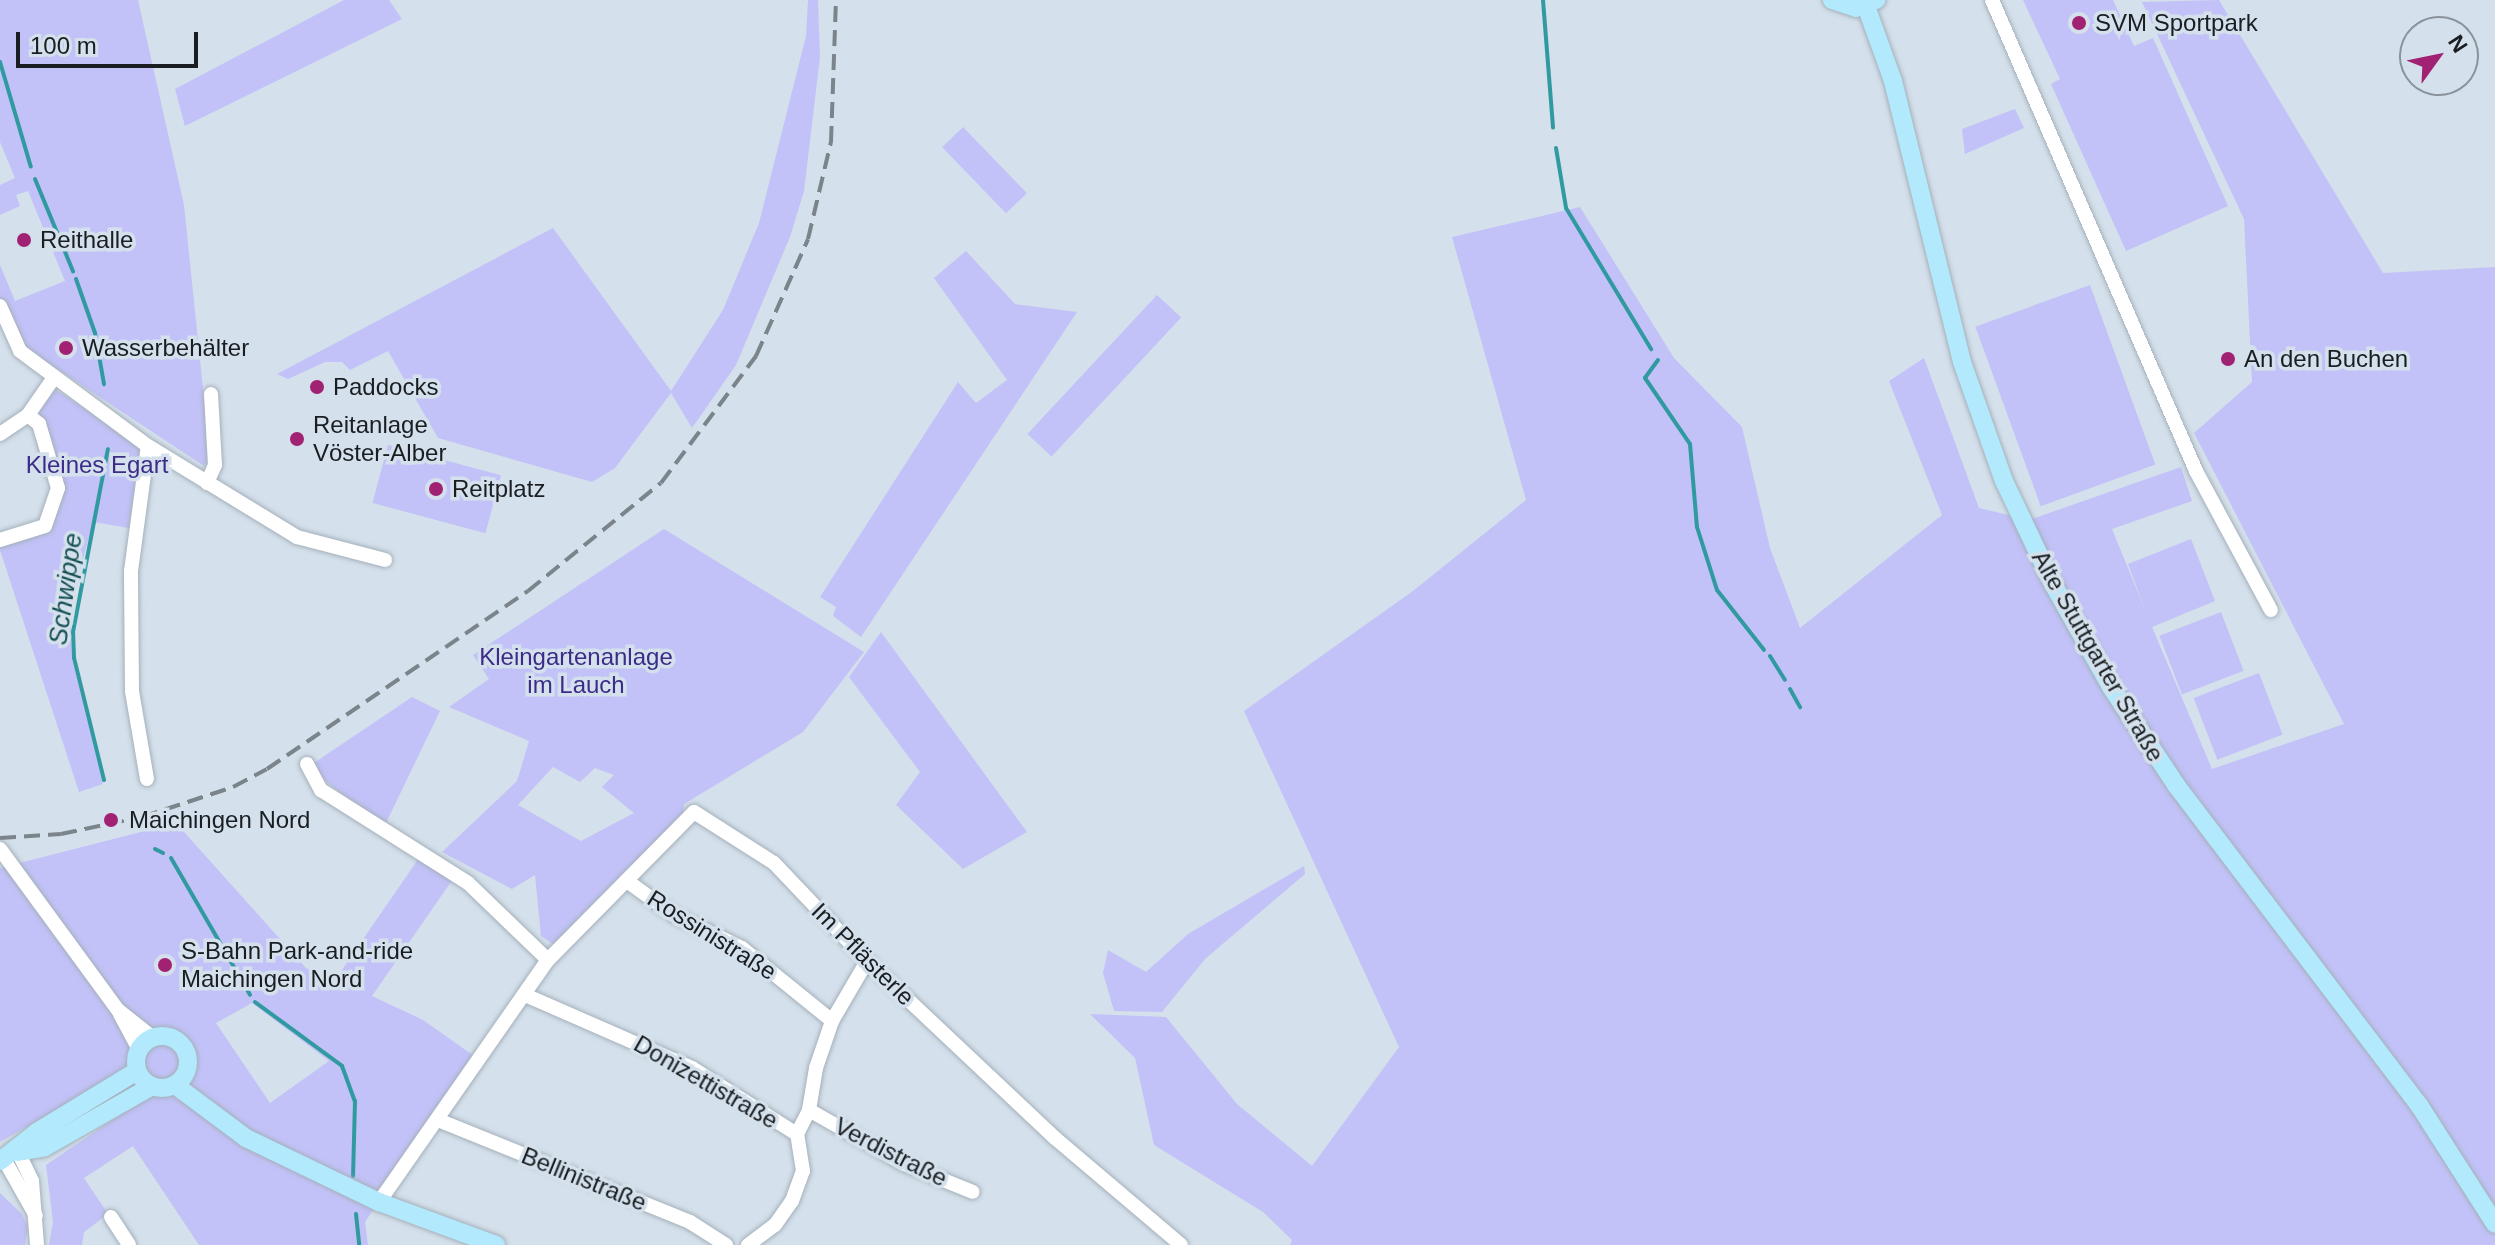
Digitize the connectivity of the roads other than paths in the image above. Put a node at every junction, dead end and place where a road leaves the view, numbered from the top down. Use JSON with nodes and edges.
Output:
{"nodes":[{"id":1,"x":1832,"y":0,"type":"edge"},
{"id":2,"x":1992,"y":0,"type":"edge"},
{"id":3,"x":1871,"y":3,"type":"edge"},
{"id":4,"x":0,"y":306,"type":"edge"},
{"id":5,"x":53,"y":379,"type":"junction"},
{"id":6,"x":211,"y":394,"type":"dead end"},
{"id":7,"x":28,"y":415,"type":"junction"},
{"id":8,"x":0,"y":434,"type":"edge"},
{"id":9,"x":148,"y":446,"type":"junction"},
{"id":10,"x":207,"y":483,"type":"junction"},
{"id":11,"x":0,"y":540,"type":"edge"},
{"id":12,"x":385,"y":560,"type":"dead end"},
{"id":13,"x":2271,"y":610,"type":"dead end"},
{"id":14,"x":307,"y":764,"type":"dead end"},
{"id":15,"x":147,"y":779,"type":"dead end"},
{"id":16,"x":0,"y":849,"type":"edge"},
{"id":17,"x":627,"y":881,"type":"junction"},
{"id":18,"x":548,"y":960,"type":"junction"},
{"id":19,"x":867,"y":961,"type":"junction"},
{"id":20,"x":525,"y":995,"type":"junction"},
{"id":21,"x":832,"y":1021,"type":"junction"},
{"id":22,"x":145,"y":1043,"type":"junction"},
{"id":23,"x":137,"y":1071,"type":"junction"},
{"id":24,"x":181,"y":1079,"type":"junction"},
{"id":25,"x":152,"y":1086,"type":"junction"},
{"id":26,"x":809,"y":1110,"type":"junction"},
{"id":27,"x":438,"y":1120,"type":"junction"},
{"id":28,"x":797,"y":1134,"type":"junction"},
{"id":29,"x":7,"y":1157,"type":"edge"},
{"id":30,"x":0,"y":1188,"type":"edge"},
{"id":31,"x":973,"y":1192,"type":"dead end"},
{"id":32,"x":21,"y":1195,"type":"junction"},
{"id":33,"x":379,"y":1202,"type":"junction"},
{"id":34,"x":37,"y":1216,"type":"junction"},
{"id":35,"x":111,"y":1217,"type":"dead end"},
{"id":36,"x":2495,"y":1224,"type":"edge"},
{"id":37,"x":37,"y":1245,"type":"edge"},
{"id":38,"x":129,"y":1245,"type":"edge"},
{"id":39,"x":496,"y":1245,"type":"edge"},
{"id":40,"x":726,"y":1245,"type":"edge"},
{"id":41,"x":748,"y":1245,"type":"edge"},
{"id":42,"x":1181,"y":1245,"type":"edge"}],
"edges":[{"from":1,"to":3,"type":"main road"},
{"from":2,"to":13,"type":"street"},
{"from":3,"to":36,"type":"main road","name":"Alte Stuttgarter Straße"},
{"from":4,"to":5,"type":"street"},
{"from":5,"to":7,"type":"street"},
{"from":5,"to":9,"type":"street"},
{"from":6,"to":10,"type":"street"},
{"from":7,"to":8,"type":"street"},
{"from":7,"to":11,"type":"street"},
{"from":9,"to":10,"type":"street"},
{"from":9,"to":15,"type":"street"},
{"from":10,"to":12,"type":"street"},
{"from":14,"to":18,"type":"street"},
{"from":16,"to":22,"type":"street"},
{"from":17,"to":18,"type":"street","name":"Im Pflästerle"},
{"from":17,"to":19,"type":"street","name":"Im Pflästerle"},
{"from":17,"to":21,"type":"street","name":"Rossinistraße"},
{"from":18,"to":20,"type":"street","name":"Im Pflästerle"},
{"from":19,"to":21,"type":"street","name":"Verdistraße"},
{"from":19,"to":42,"type":"street","name":"Im Pflästerle"},
{"from":20,"to":27,"type":"street","name":"Im Pflästerle"},
{"from":20,"to":28,"type":"street","name":"Donizettistraße"},
{"from":21,"to":26,"type":"street","name":"Verdistraße"},
{"from":22,"to":23,"type":"main road"},
{"from":22,"to":24,"type":"main road"},
{"from":23,"to":25,"type":"main road"},
{"from":23,"to":29,"type":"main road"},
{"from":24,"to":25,"type":"main road"},
{"from":24,"to":33,"type":"main road"},
{"from":25,"to":29,"type":"main road"},
{"from":26,"to":28,"type":"street","name":"Verdistraße"},
{"from":26,"to":31,"type":"street","name":"Verdistraße"},
{"from":27,"to":33,"type":"street","name":"Im Pflästerle"},
{"from":27,"to":40,"type":"street","name":"Bellinistraße"},
{"from":28,"to":41,"type":"street","name":"Verdistraße"},
{"from":29,"to":32,"type":"street"},
{"from":29,"to":34,"type":"street"},
{"from":30,"to":32,"type":"street"},
{"from":32,"to":34,"type":"street"},
{"from":33,"to":39,"type":"main road"},
{"from":34,"to":37,"type":"street"},
{"from":35,"to":38,"type":"street"}]}
